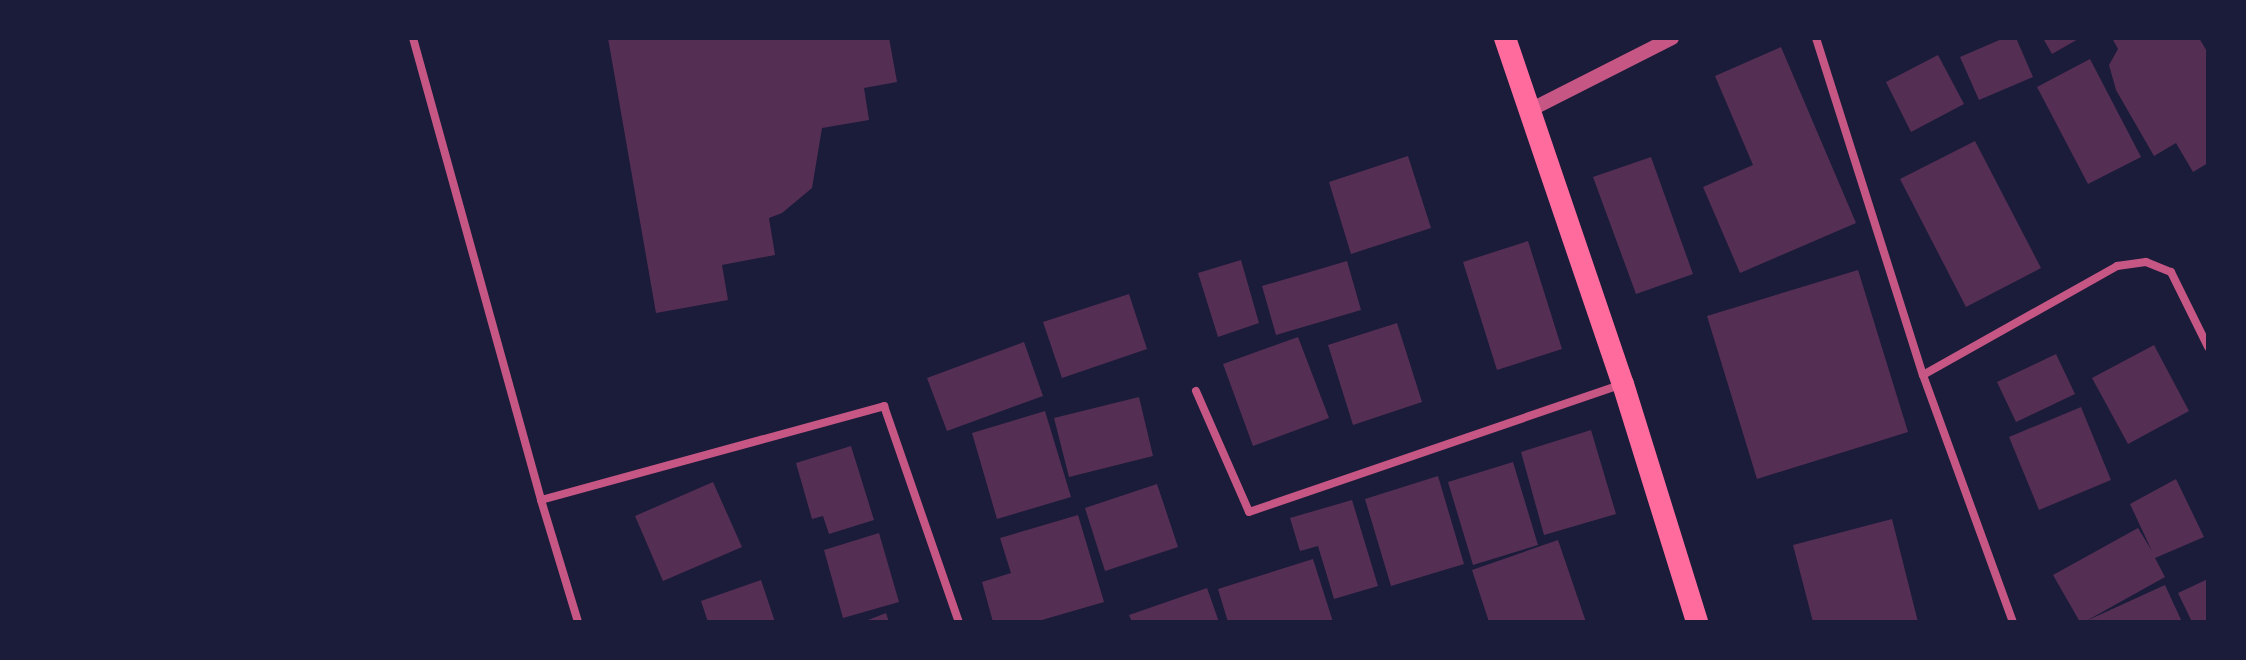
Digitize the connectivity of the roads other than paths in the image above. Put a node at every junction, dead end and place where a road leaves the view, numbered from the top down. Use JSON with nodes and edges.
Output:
{"nodes":[{"id":1,"x":413,"y":38,"type":"edge"},
{"id":2,"x":1505,"y":38,"type":"edge"},
{"id":3,"x":1672,"y":38,"type":"edge"},
{"id":4,"x":1816,"y":38,"type":"edge"},
{"id":5,"x":1532,"y":109,"type":"junction"},
{"id":6,"x":2208,"y":347,"type":"edge"},
{"id":7,"x":1923,"y":375,"type":"junction"},
{"id":8,"x":1623,"y":384,"type":"junction"},
{"id":9,"x":1196,"y":391,"type":"dead end"},
{"id":10,"x":541,"y":500,"type":"junction"},
{"id":11,"x":578,"y":622,"type":"edge"},
{"id":12,"x":959,"y":622,"type":"edge"},
{"id":13,"x":1697,"y":622,"type":"edge"},
{"id":14,"x":2013,"y":622,"type":"edge"}],
"edges":[{"from":1,"to":10,"type":"street"},
{"from":2,"to":5,"type":"highway"},
{"from":3,"to":5,"type":"street"},
{"from":4,"to":7,"type":"street"},
{"from":5,"to":8,"type":"highway"},
{"from":6,"to":7,"type":"street"},
{"from":7,"to":14,"type":"street"},
{"from":8,"to":9,"type":"street"},
{"from":8,"to":13,"type":"highway"},
{"from":10,"to":11,"type":"street"},
{"from":10,"to":12,"type":"street"}]}
